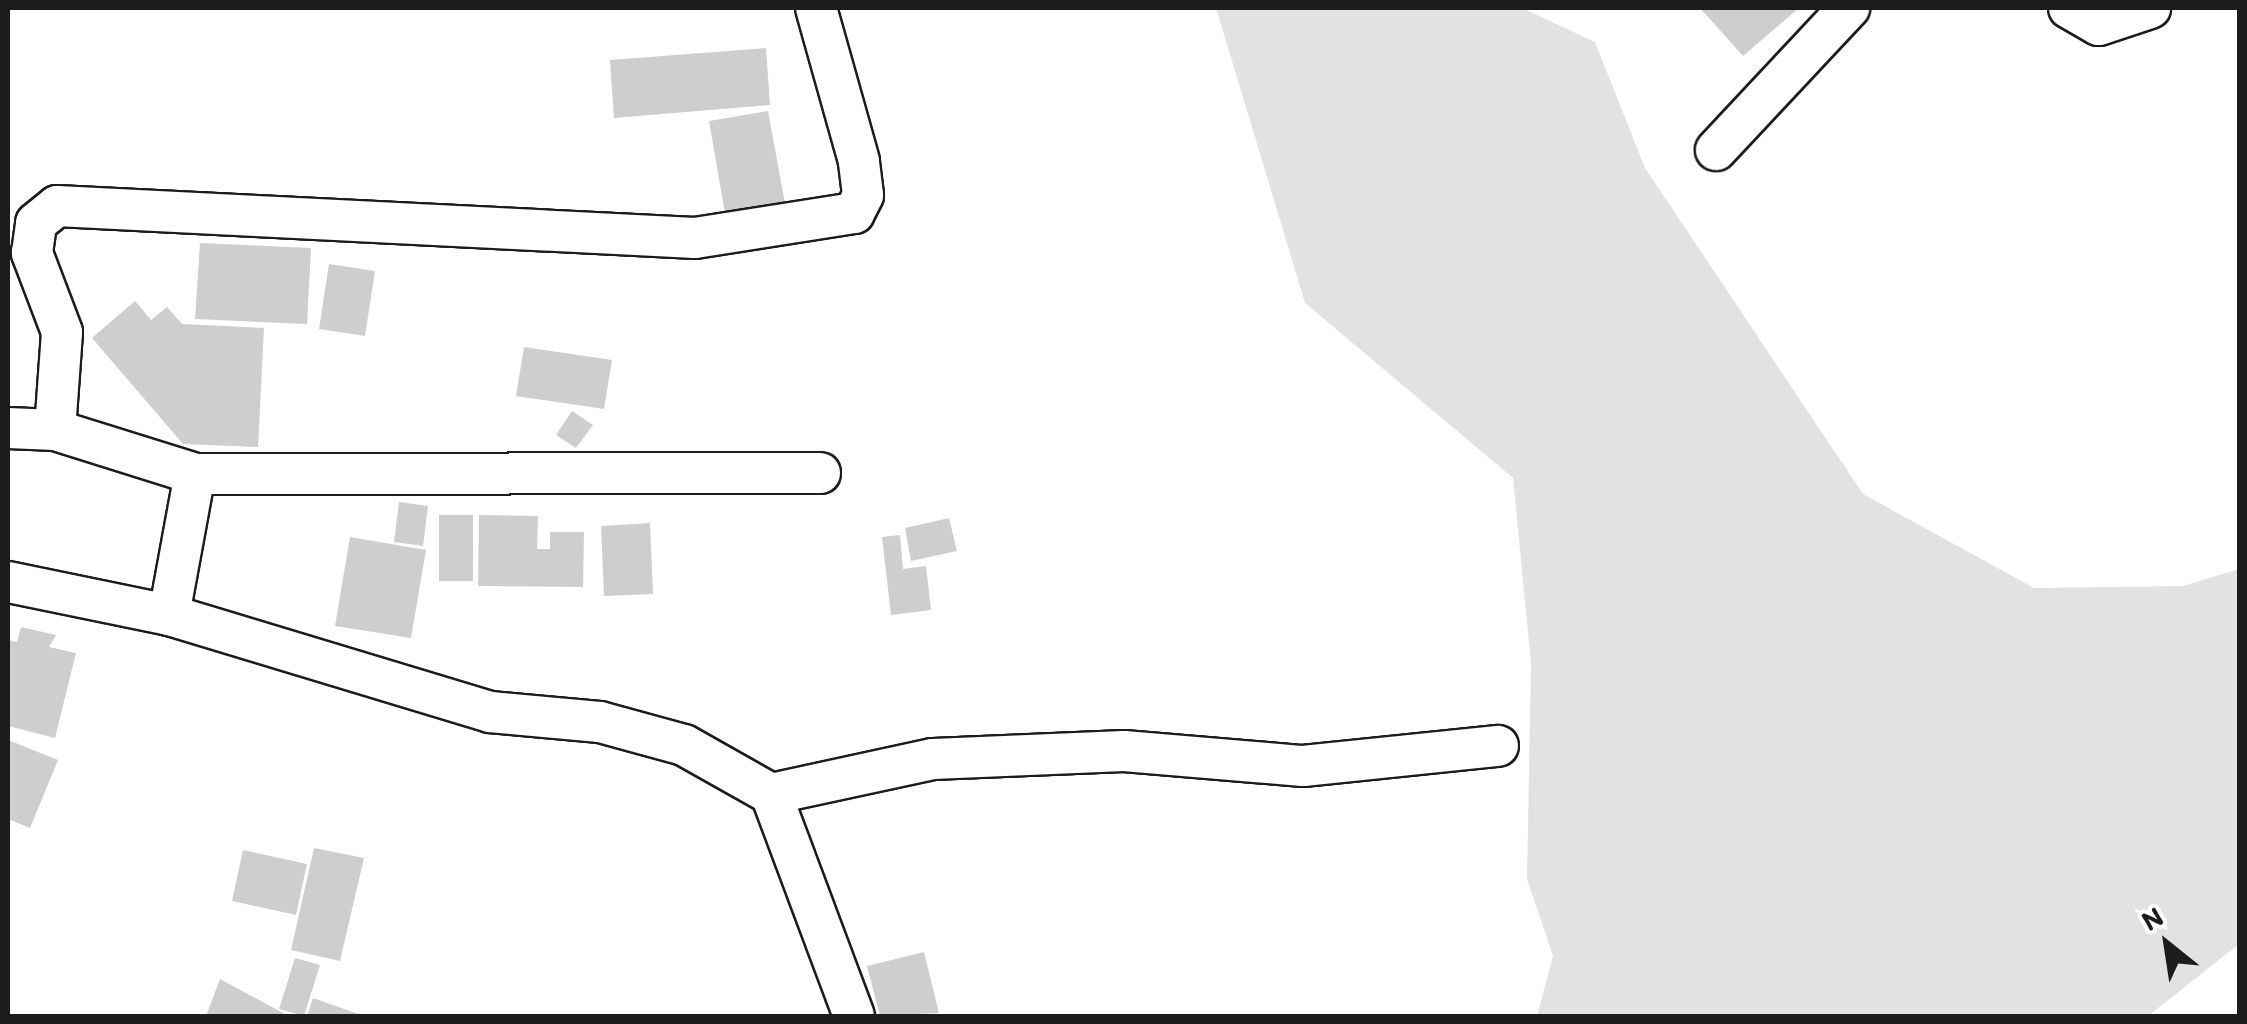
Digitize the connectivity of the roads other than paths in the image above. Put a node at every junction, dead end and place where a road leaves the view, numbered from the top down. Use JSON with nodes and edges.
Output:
{"nodes":[{"id":1,"x":816,"y":8,"type":"edge"},
{"id":2,"x":1848,"y":8,"type":"edge"},
{"id":3,"x":2069,"y":8,"type":"edge"},
{"id":4,"x":2150,"y":8,"type":"edge"},
{"id":5,"x":1716,"y":150,"type":"dead end"},
{"id":6,"x":8,"y":428,"type":"edge"},
{"id":7,"x":56,"y":430,"type":"junction"},
{"id":8,"x":195,"y":474,"type":"junction"},
{"id":9,"x":820,"y":474,"type":"dead end"},
{"id":10,"x":8,"y":582,"type":"edge"},
{"id":11,"x":169,"y":615,"type":"junction"},
{"id":12,"x":1498,"y":746,"type":"dead end"},
{"id":13,"x":771,"y":794,"type":"junction"},
{"id":14,"x":854,"y":1016,"type":"edge"}],
"edges":[{"from":1,"to":7,"type":"street"},
{"from":2,"to":5,"type":"street"},
{"from":3,"to":4,"type":"street"},
{"from":6,"to":7,"type":"street"},
{"from":7,"to":8,"type":"street"},
{"from":8,"to":9,"type":"street"},
{"from":8,"to":11,"type":"street"},
{"from":10,"to":11,"type":"street"},
{"from":11,"to":13,"type":"street"},
{"from":12,"to":13,"type":"street"},
{"from":13,"to":14,"type":"street"}]}
